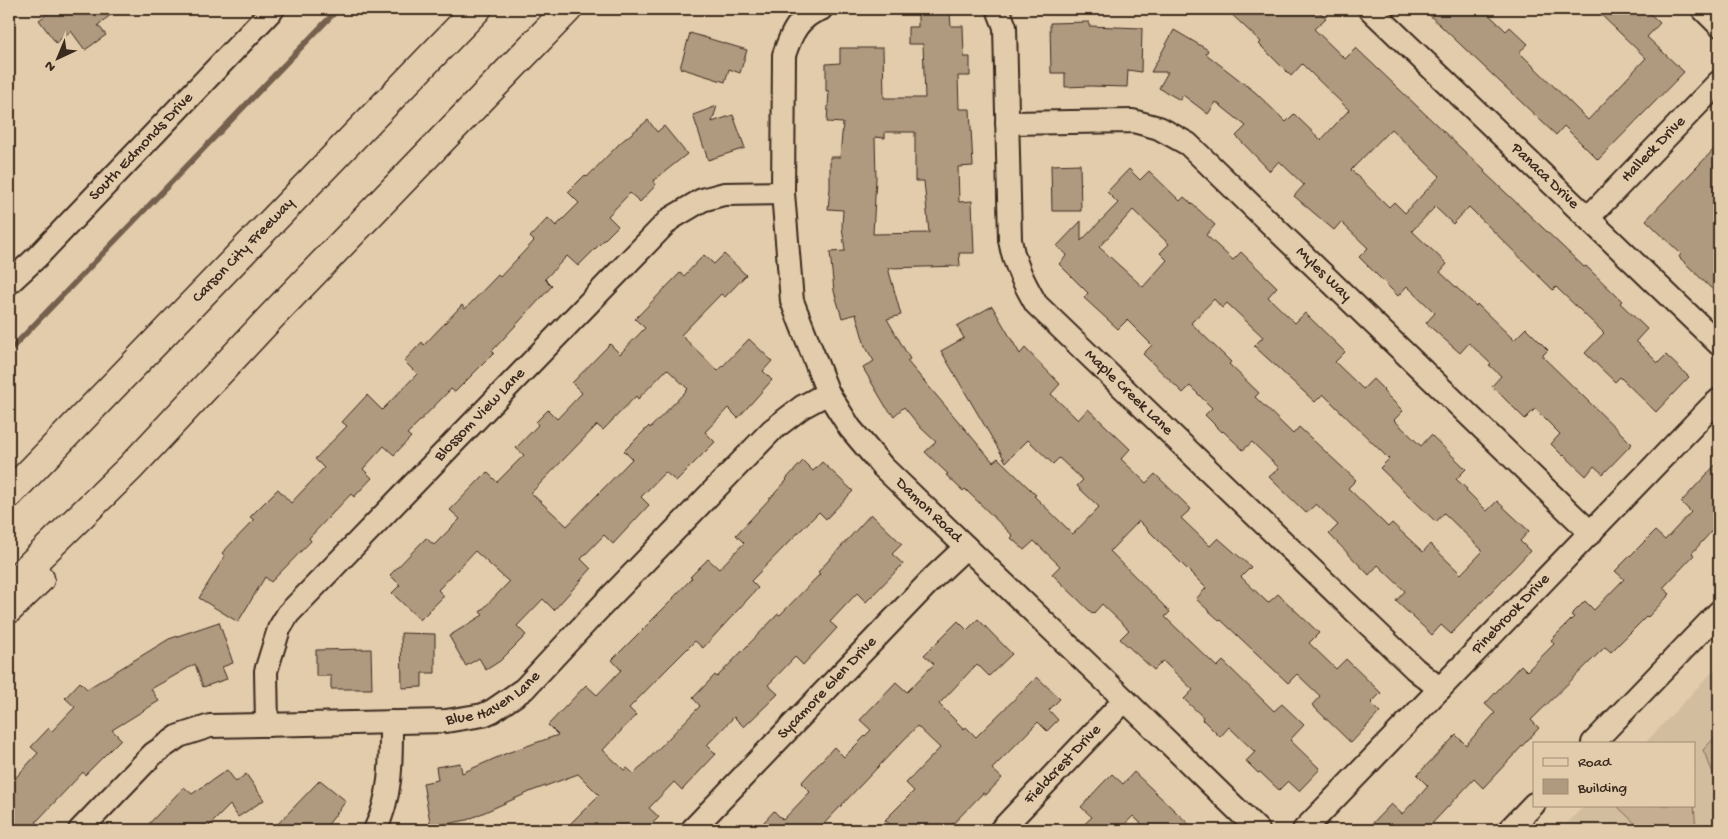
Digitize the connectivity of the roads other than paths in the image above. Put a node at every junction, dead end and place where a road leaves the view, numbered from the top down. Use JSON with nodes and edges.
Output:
{"nodes":[{"id":1,"x":273,"y":9,"type":"edge"},
{"id":2,"x":477,"y":9,"type":"edge"},
{"id":3,"x":568,"y":9,"type":"edge"},
{"id":4,"x":821,"y":9,"type":"edge"},
{"id":5,"x":998,"y":9,"type":"edge"},
{"id":6,"x":1370,"y":9,"type":"edge"},
{"id":7,"x":1702,"y":9,"type":"edge"},
{"id":8,"x":1719,"y":25,"type":"edge"},
{"id":9,"x":1719,"y":82,"type":"edge"},
{"id":10,"x":1007,"y":123,"type":"junction"},
{"id":11,"x":783,"y":192,"type":"junction"},
{"id":12,"x":1588,"y":218,"type":"junction"},
{"id":13,"x":9,"y":283,"type":"edge"},
{"id":14,"x":182,"y":316,"type":"junction"},
{"id":15,"x":1719,"y":344,"type":"edge"},
{"id":16,"x":828,"y":393,"type":"junction"},
{"id":17,"x":1719,"y":400,"type":"edge"},
{"id":18,"x":130,"y":468,"type":"junction"},
{"id":19,"x":9,"y":481,"type":"edge"},
{"id":20,"x":9,"y":494,"type":"edge"},
{"id":21,"x":1591,"y":534,"type":"junction"},
{"id":22,"x":966,"y":547,"type":"junction"},
{"id":23,"x":9,"y":586,"type":"edge"},
{"id":24,"x":9,"y":609,"type":"edge"},
{"id":25,"x":1719,"y":612,"type":"edge"},
{"id":26,"x":1440,"y":689,"type":"junction"},
{"id":27,"x":1125,"y":700,"type":"junction"},
{"id":28,"x":391,"y":722,"type":"junction"},
{"id":29,"x":267,"y":725,"type":"junction"},
{"id":30,"x":1594,"y":742,"type":"edge"},
{"id":31,"x":1533,"y":805,"type":"edge"},
{"id":32,"x":80,"y":830,"type":"edge"},
{"id":33,"x":375,"y":830,"type":"edge"},
{"id":34,"x":692,"y":830,"type":"edge"},
{"id":35,"x":1001,"y":830,"type":"edge"},
{"id":36,"x":1258,"y":830,"type":"edge"},
{"id":37,"x":1304,"y":830,"type":"edge"},
{"id":38,"x":1509,"y":830,"type":"edge"}],
"edges":[{"from":1,"to":13,"type":"street","name":"South Edmonds Drive"},
{"from":2,"to":14,"type":"highway","name":"Carson City Freeway"},
{"from":3,"to":18,"type":"highway"},
{"from":4,"to":11,"type":"street","name":"Damon Road"},
{"from":5,"to":10,"type":"street","name":"Maple Creek Lane"},
{"from":6,"to":12,"type":"street","name":"Panaca Drive"},
{"from":7,"to":8,"type":"street"},
{"from":9,"to":12,"type":"street","name":"Halleck Drive"},
{"from":10,"to":21,"type":"street","name":"Myles Way"},
{"from":10,"to":26,"type":"street","name":"Maple Creek Lane"},
{"from":11,"to":16,"type":"street","name":"Damon Road"},
{"from":11,"to":29,"type":"street","name":"Blossom View Lane"},
{"from":12,"to":15,"type":"street","name":"Panaca Drive"},
{"from":14,"to":19,"type":"highway"},
{"from":14,"to":20,"type":"highway","name":"Carson City Freeway"},
{"from":16,"to":22,"type":"street","name":"Damon Road"},
{"from":16,"to":28,"type":"street","name":"Blue Haven Lane"},
{"from":17,"to":21,"type":"street","name":"Pinebrook Drive"},
{"from":18,"to":23,"type":"highway"},
{"from":18,"to":24,"type":"highway"},
{"from":21,"to":26,"type":"street","name":"Pinebrook Drive"},
{"from":22,"to":27,"type":"street","name":"Damon Road"},
{"from":22,"to":34,"type":"street","name":"Sycamore Glen Drive"},
{"from":25,"to":30,"type":"street"},
{"from":26,"to":37,"type":"street","name":"Pinebrook Drive"},
{"from":27,"to":35,"type":"street","name":"Fieldcrest Drive"},
{"from":27,"to":36,"type":"street","name":"Damon Road"},
{"from":28,"to":29,"type":"street","name":"Blue Haven Lane"},
{"from":28,"to":33,"type":"street"},
{"from":29,"to":32,"type":"street","name":"Blue Haven Lane"},
{"from":31,"to":38,"type":"street"}]}
